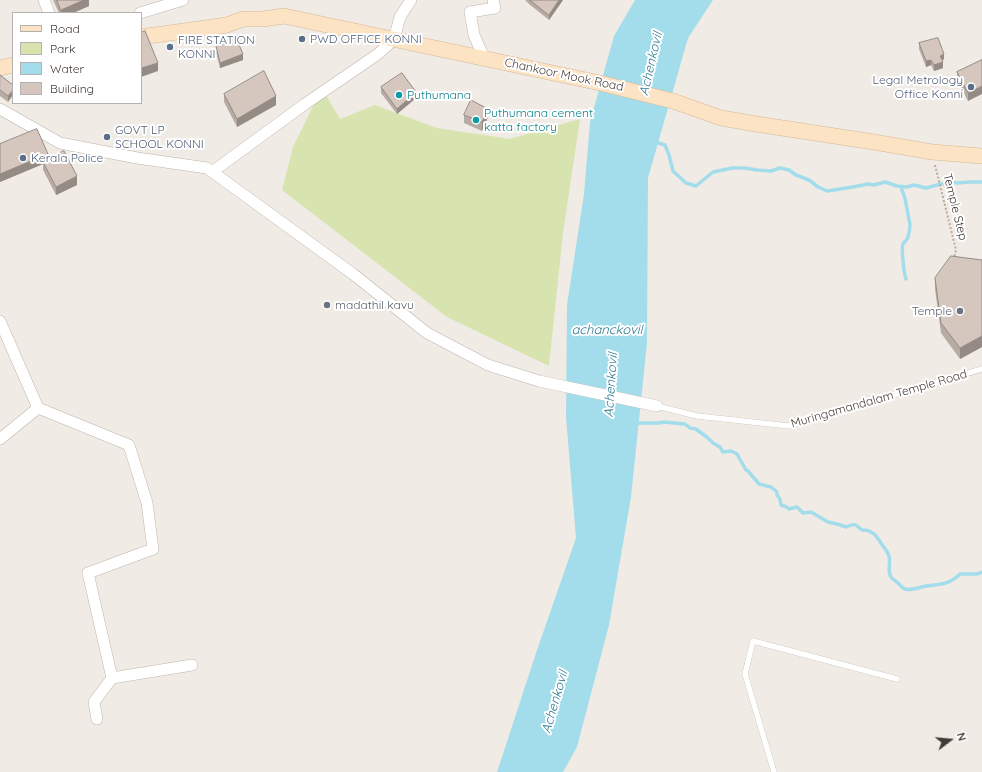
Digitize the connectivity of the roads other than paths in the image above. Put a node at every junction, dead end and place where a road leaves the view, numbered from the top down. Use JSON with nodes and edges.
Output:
{"nodes":[{"id":1,"x":44,"y":0,"type":"edge"},
{"id":2,"x":183,"y":0,"type":"edge"},
{"id":3,"x":411,"y":0,"type":"edge"},
{"id":4,"x":493,"y":0,"type":"edge"},
{"id":5,"x":49,"y":12,"type":"edge"},
{"id":6,"x":142,"y":12,"type":"edge"},
{"id":7,"x":142,"y":37,"type":"edge"},
{"id":8,"x":394,"y":39,"type":"junction"},
{"id":9,"x":484,"y":58,"type":"junction"},
{"id":10,"x":12,"y":65,"type":"edge"},
{"id":11,"x":0,"y":68,"type":"edge"},
{"id":12,"x":0,"y":109,"type":"edge"},
{"id":13,"x":982,"y":156,"type":"edge"},
{"id":14,"x":212,"y":172,"type":"junction"},
{"id":15,"x":0,"y":321,"type":"edge"},
{"id":16,"x":982,"y":369,"type":"edge"},
{"id":17,"x":658,"y":406,"type":"joint"},
{"id":18,"x":38,"y":408,"type":"junction"},
{"id":19,"x":0,"y":439,"type":"edge"},
{"id":20,"x":192,"y":665,"type":"dead end"},
{"id":21,"x":112,"y":678,"type":"junction"},
{"id":22,"x":897,"y":679,"type":"dead end"},
{"id":23,"x":97,"y":719,"type":"dead end"},
{"id":24,"x":774,"y":772,"type":"edge"}],
"edges":[{"from":1,"to":5,"type":"street"},
{"from":2,"to":6,"type":"street"},
{"from":3,"to":8,"type":"street"},
{"from":4,"to":9,"type":"street"},
{"from":7,"to":8,"type":"main road","name":"Chankoor Mook Road"},
{"from":8,"to":9,"type":"main road","name":"Chankoor Mook Road"},
{"from":8,"to":14,"type":"street"},
{"from":9,"to":13,"type":"main road","name":"Chankoor Mook Road"},
{"from":10,"to":11,"type":"main road"},
{"from":12,"to":14,"type":"street"},
{"from":14,"to":17,"type":"street"},
{"from":15,"to":18,"type":"street"},
{"from":16,"to":17,"type":"lane","name":"Muringamandalam Temple Road"},
{"from":18,"to":19,"type":"street"},
{"from":18,"to":21,"type":"street"},
{"from":20,"to":21,"type":"street"},
{"from":21,"to":23,"type":"street"},
{"from":22,"to":24,"type":"lane"}]}
